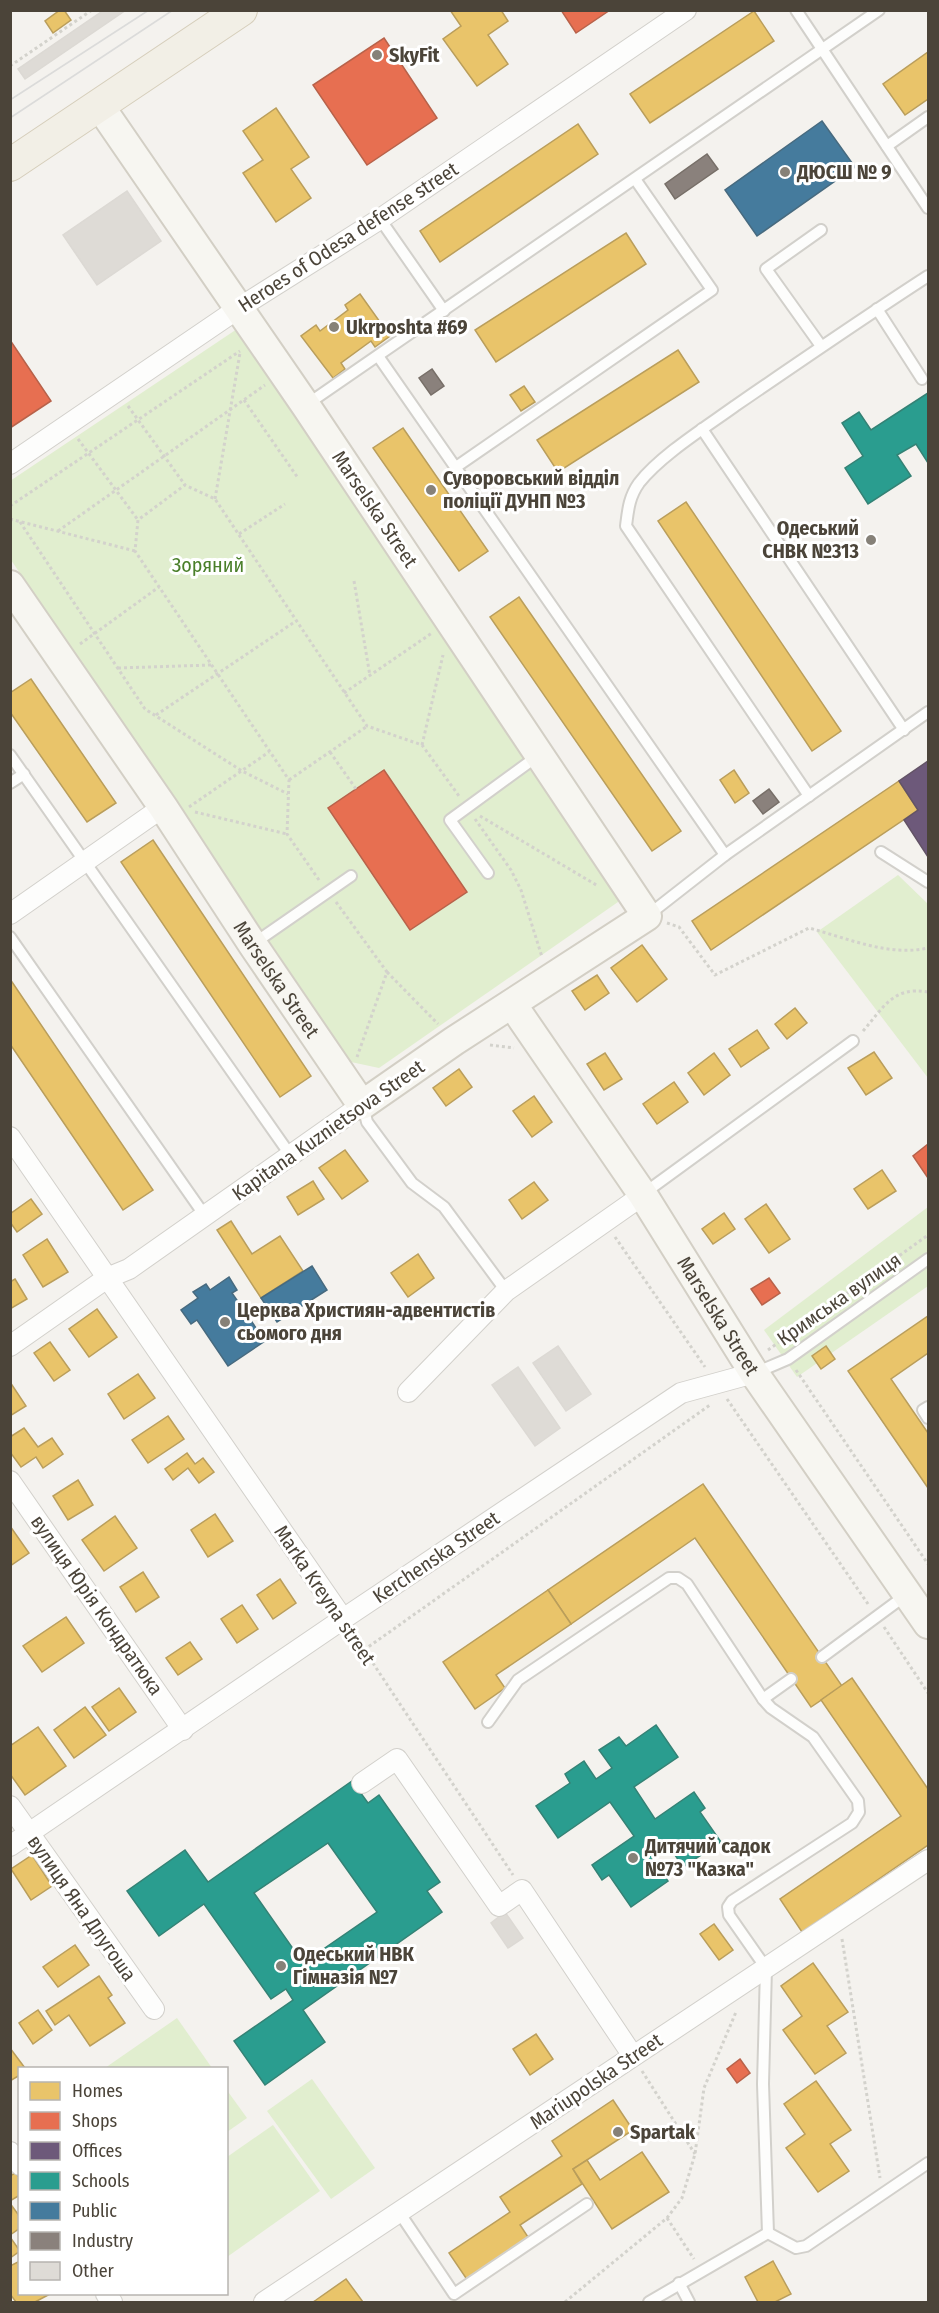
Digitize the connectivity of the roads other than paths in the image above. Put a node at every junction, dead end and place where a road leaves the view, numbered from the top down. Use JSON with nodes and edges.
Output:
{"nodes":[{"id":1,"x":241,"y":10,"type":"edge"},
{"id":2,"x":686,"y":10,"type":"edge"},
{"id":3,"x":796,"y":10,"type":"edge"},
{"id":4,"x":879,"y":10,"type":"edge"},
{"id":5,"x":823,"y":50,"type":"junction"},
{"id":6,"x":99,"y":105,"type":"junction"},
{"id":7,"x":928,"y":117,"type":"edge"},
{"id":8,"x":887,"y":146,"type":"junction"},
{"id":9,"x":10,"y":165,"type":"edge"},
{"id":10,"x":635,"y":179,"type":"junction"},
{"id":11,"x":928,"y":208,"type":"edge"},
{"id":12,"x":380,"y":219,"type":"junction"},
{"id":13,"x":821,"y":230,"type":"dead end"},
{"id":14,"x":928,"y":276,"type":"edge"},
{"id":15,"x":239,"y":308,"type":"junction"},
{"id":16,"x":877,"y":309,"type":"junction"},
{"id":17,"x":444,"y":311,"type":"junction"},
{"id":18,"x":821,"y":346,"type":"junction"},
{"id":19,"x":378,"y":356,"type":"junction"},
{"id":20,"x":922,"y":379,"type":"dead end"},
{"id":21,"x":306,"y":406,"type":"junction"},
{"id":22,"x":702,"y":429,"type":"junction"},
{"id":23,"x":10,"y":464,"type":"edge"},
{"id":24,"x":456,"y":467,"type":"junction"},
{"id":25,"x":10,"y":585,"type":"edge"},
{"id":26,"x":928,"y":712,"type":"edge"},
{"id":27,"x":904,"y":730,"type":"junction"},
{"id":28,"x":10,"y":754,"type":"edge"},
{"id":29,"x":540,"y":754,"type":"junction"},
{"id":30,"x":24,"y":774,"type":"junction"},
{"id":31,"x":10,"y":783,"type":"edge"},
{"id":32,"x":809,"y":796,"type":"junction"},
{"id":33,"x":163,"y":807,"type":"junction"},
{"id":34,"x":881,"y":852,"type":"dead end"},
{"id":35,"x":724,"y":855,"type":"junction"},
{"id":36,"x":86,"y":862,"type":"junction"},
{"id":37,"x":488,"y":873,"type":"dead end"},
{"id":38,"x":351,"y":876,"type":"dead end"},
{"id":39,"x":928,"y":882,"type":"edge"},
{"id":40,"x":10,"y":914,"type":"edge"},
{"id":41,"x":647,"y":916,"type":"junction"},
{"id":42,"x":10,"y":937,"type":"edge"},
{"id":43,"x":253,"y":945,"type":"junction"},
{"id":44,"x":512,"y":1004,"type":"junction"},
{"id":45,"x":853,"y":1041,"type":"road end"},
{"id":46,"x":362,"y":1105,"type":"junction"},
{"id":47,"x":10,"y":1137,"type":"edge"},
{"id":48,"x":291,"y":1156,"type":"junction"},
{"id":49,"x":643,"y":1195,"type":"junction"},
{"id":50,"x":205,"y":1216,"type":"junction"},
{"id":51,"x":928,"y":1259,"type":"edge"},
{"id":52,"x":107,"y":1278,"type":"junction"},
{"id":53,"x":506,"y":1291,"type":"junction"},
{"id":54,"x":10,"y":1346,"type":"edge"},
{"id":55,"x":752,"y":1368,"type":"junction"},
{"id":56,"x":408,"y":1392,"type":"dead end"},
{"id":57,"x":928,"y":1407,"type":"edge"},
{"id":58,"x":928,"y":1418,"type":"edge"},
{"id":59,"x":10,"y":1481,"type":"edge"},
{"id":60,"x":908,"y":1594,"type":"junction"},
{"id":61,"x":343,"y":1619,"type":"junction"},
{"id":62,"x":928,"y":1624,"type":"edge"},
{"id":63,"x":822,"y":1657,"type":"dead end"},
{"id":64,"x":791,"y":1679,"type":"dead end"},
{"id":65,"x":763,"y":1699,"type":"junction"},
{"id":66,"x":488,"y":1722,"type":"dead end"},
{"id":67,"x":183,"y":1730,"type":"junction"},
{"id":68,"x":362,"y":1783,"type":"dead end"},
{"id":69,"x":10,"y":1806,"type":"edge"},
{"id":70,"x":29,"y":1834,"type":"junction"},
{"id":71,"x":10,"y":1846,"type":"edge"},
{"id":72,"x":928,"y":1860,"type":"edge"},
{"id":73,"x":766,"y":1968,"type":"junction"},
{"id":74,"x":154,"y":2009,"type":"dead end"},
{"id":75,"x":633,"y":2056,"type":"junction"},
{"id":76,"x":928,"y":2164,"type":"edge"},
{"id":77,"x":587,"y":2204,"type":"dead end"},
{"id":78,"x":399,"y":2212,"type":"junction"},
{"id":79,"x":768,"y":2233,"type":"junction"},
{"id":80,"x":679,"y":2283,"type":"junction"},
{"id":81,"x":264,"y":2302,"type":"edge"},
{"id":82,"x":649,"y":2302,"type":"edge"},
{"id":83,"x":689,"y":2302,"type":"edge"}],
"edges":[{"from":1,"to":6,"type":"main road"},
{"from":2,"to":12,"type":"street","name":"Heroes of Odesa defense street"},
{"from":3,"to":5,"type":"lane"},
{"from":4,"to":5,"type":"lane"},
{"from":5,"to":8,"type":"lane"},
{"from":5,"to":10,"type":"lane"},
{"from":6,"to":9,"type":"main road"},
{"from":6,"to":15,"type":"street","name":"Marselska Street"},
{"from":7,"to":8,"type":"lane"},
{"from":8,"to":11,"type":"lane"},
{"from":10,"to":17,"type":"lane"},
{"from":10,"to":24,"type":"lane"},
{"from":12,"to":15,"type":"street","name":"Heroes of Odesa defense street"},
{"from":12,"to":17,"type":"lane"},
{"from":13,"to":18,"type":"lane"},
{"from":14,"to":16,"type":"lane"},
{"from":15,"to":21,"type":"street","name":"Marselska Street"},
{"from":15,"to":23,"type":"street","name":"Heroes of Odesa defense street"},
{"from":16,"to":18,"type":"lane"},
{"from":16,"to":20,"type":"lane"},
{"from":17,"to":19,"type":"lane"},
{"from":18,"to":22,"type":"lane"},
{"from":19,"to":21,"type":"lane"},
{"from":19,"to":24,"type":"lane"},
{"from":21,"to":29,"type":"street","name":"Marselska Street"},
{"from":22,"to":27,"type":"lane"},
{"from":22,"to":32,"type":"lane"},
{"from":24,"to":35,"type":"lane"},
{"from":25,"to":33,"type":"street","name":"Marselska Street"},
{"from":26,"to":27,"type":"lane"},
{"from":27,"to":32,"type":"lane"},
{"from":28,"to":30,"type":"lane"},
{"from":29,"to":37,"type":"lane"},
{"from":29,"to":41,"type":"street","name":"Marselska Street"},
{"from":30,"to":31,"type":"lane"},
{"from":30,"to":36,"type":"lane"},
{"from":32,"to":35,"type":"lane"},
{"from":33,"to":36,"type":"street"},
{"from":33,"to":43,"type":"street","name":"Marselska Street"},
{"from":34,"to":39,"type":"lane"},
{"from":35,"to":41,"type":"lane"},
{"from":36,"to":40,"type":"street"},
{"from":36,"to":48,"type":"lane"},
{"from":38,"to":43,"type":"lane"},
{"from":41,"to":44,"type":"street","name":"Kapitana Kuznietsova Street"},
{"from":42,"to":50,"type":"lane"},
{"from":43,"to":46,"type":"street","name":"Marselska Street"},
{"from":44,"to":46,"type":"street","name":"Kapitana Kuznietsova Street"},
{"from":44,"to":49,"type":"street","name":"Marselska Street"},
{"from":45,"to":49,"type":"lane"},
{"from":46,"to":48,"type":"street","name":"Kapitana Kuznietsova Street"},
{"from":46,"to":53,"type":"lane"},
{"from":47,"to":52,"type":"street","name":"Marka Kreyna street"},
{"from":48,"to":50,"type":"street","name":"Kapitana Kuznietsova Street"},
{"from":49,"to":53,"type":"street"},
{"from":49,"to":55,"type":"street","name":"Marselska Street"},
{"from":50,"to":52,"type":"street","name":"Kapitana Kuznietsova Street"},
{"from":51,"to":55,"type":"lane"},
{"from":52,"to":54,"type":"street","name":"Kapitana Kuznietsova Street"},
{"from":52,"to":61,"type":"street","name":"Marka Kreyna street"},
{"from":53,"to":56,"type":"street"},
{"from":55,"to":60,"type":"street","name":"Marselska Street"},
{"from":55,"to":61,"type":"street","name":"Kerchenska Street"},
{"from":57,"to":58,"type":"lane"},
{"from":59,"to":67,"type":"street","name":"вулиця Юрія Кондратюка"},
{"from":60,"to":62,"type":"street","name":"Marselska Street"},
{"from":60,"to":63,"type":"lane"},
{"from":61,"to":67,"type":"street","name":"Kerchenska Street"},
{"from":64,"to":65,"type":"lane"},
{"from":65,"to":66,"type":"lane"},
{"from":65,"to":73,"type":"lane"},
{"from":67,"to":70,"type":"street","name":"Kerchenska Street"},
{"from":68,"to":75,"type":"street"},
{"from":69,"to":70,"type":"street","name":"вулиця Яна Длугоша"},
{"from":70,"to":71,"type":"street","name":"Kerchenska Street"},
{"from":70,"to":74,"type":"street","name":"вулиця Яна Длугоша"},
{"from":72,"to":73,"type":"street","name":"Mariupolska Street"},
{"from":73,"to":75,"type":"street","name":"Mariupolska Street"},
{"from":73,"to":79,"type":"lane"},
{"from":75,"to":78,"type":"street","name":"Mariupolska Street"},
{"from":76,"to":79,"type":"lane"},
{"from":77,"to":78,"type":"lane"},
{"from":78,"to":81,"type":"street","name":"Mariupolska Street"},
{"from":79,"to":80,"type":"lane"},
{"from":80,"to":82,"type":"lane"},
{"from":80,"to":83,"type":"lane"}]}
